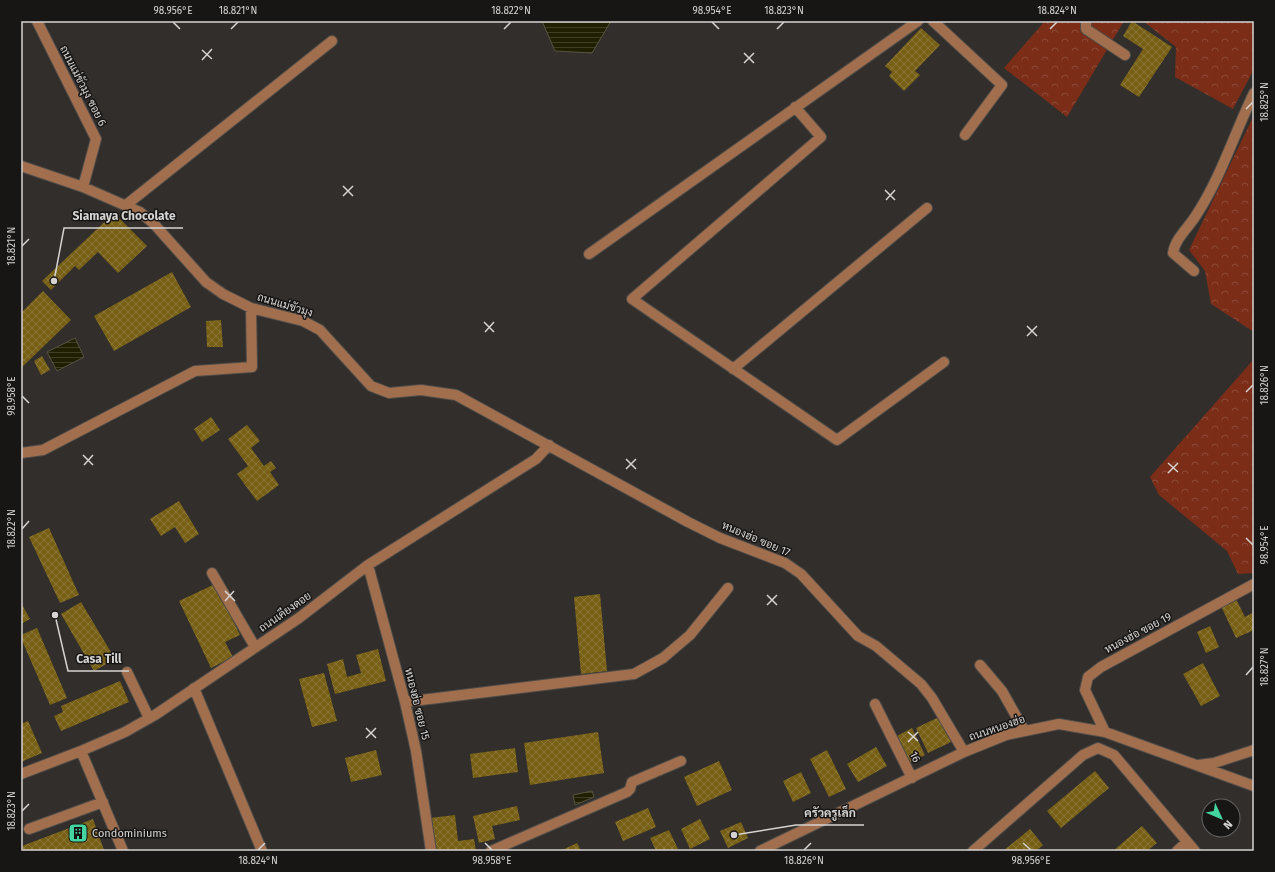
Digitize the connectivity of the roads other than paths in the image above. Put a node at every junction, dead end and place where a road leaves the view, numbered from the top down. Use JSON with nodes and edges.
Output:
{"nodes":[{"id":1,"x":37,"y":21,"type":"edge"},
{"id":2,"x":918,"y":21,"type":"edge"},
{"id":3,"x":933,"y":21,"type":"edge"},
{"id":4,"x":1086,"y":21,"type":"edge"},
{"id":5,"x":332,"y":41,"type":"dead end"},
{"id":6,"x":1125,"y":55,"type":"dead end"},
{"id":7,"x":1254,"y":93,"type":"edge"},
{"id":8,"x":795,"y":107,"type":"junction"},
{"id":9,"x":965,"y":135,"type":"dead end"},
{"id":10,"x":21,"y":166,"type":"edge"},
{"id":11,"x":83,"y":187,"type":"junction"},
{"id":12,"x":126,"y":205,"type":"junction"},
{"id":13,"x":927,"y":208,"type":"dead end"},
{"id":14,"x":588,"y":254,"type":"dead end"},
{"id":15,"x":1194,"y":271,"type":"dead end"},
{"id":16,"x":251,"y":308,"type":"junction"},
{"id":17,"x":944,"y":362,"type":"dead end"},
{"id":18,"x":733,"y":369,"type":"junction"},
{"id":19,"x":549,"y":445,"type":"junction"},
{"id":20,"x":21,"y":453,"type":"edge"},
{"id":21,"x":368,"y":565,"type":"junction"},
{"id":22,"x":212,"y":573,"type":"dead end"},
{"id":23,"x":1254,"y":584,"type":"edge"},
{"id":24,"x":728,"y":588,"type":"dead end"},
{"id":25,"x":255,"y":647,"type":"junction"},
{"id":26,"x":980,"y":665,"type":"dead end"},
{"id":27,"x":128,"y":672,"type":"dead end"},
{"id":28,"x":194,"y":688,"type":"junction"},
{"id":29,"x":405,"y":702,"type":"junction"},
{"id":30,"x":876,"y":704,"type":"dead end"},
{"id":31,"x":149,"y":718,"type":"junction"},
{"id":32,"x":1024,"y":730,"type":"junction"},
{"id":33,"x":1105,"y":732,"type":"junction"},
{"id":34,"x":1254,"y":750,"type":"edge"},
{"id":35,"x":82,"y":751,"type":"junction"},
{"id":36,"x":964,"y":752,"type":"junction"},
{"id":37,"x":681,"y":760,"type":"dead end"},
{"id":38,"x":1197,"y":765,"type":"junction"},
{"id":39,"x":21,"y":774,"type":"edge"},
{"id":40,"x":912,"y":778,"type":"junction"},
{"id":41,"x":1254,"y":786,"type":"edge"},
{"id":42,"x":103,"y":802,"type":"junction"},
{"id":43,"x":29,"y":829,"type":"dead end"},
{"id":44,"x":1187,"y":842,"type":"junction"},
{"id":45,"x":123,"y":851,"type":"edge"},
{"id":46,"x":262,"y":851,"type":"edge"},
{"id":47,"x":431,"y":851,"type":"edge"},
{"id":48,"x":490,"y":851,"type":"edge"},
{"id":49,"x":760,"y":851,"type":"edge"},
{"id":50,"x":973,"y":851,"type":"edge"},
{"id":51,"x":1177,"y":851,"type":"edge"},
{"id":52,"x":1195,"y":851,"type":"edge"}],
"edges":[{"from":1,"to":11,"type":"street","name":"ถนนแม่ขัวมุง ซอย 6"},
{"from":2,"to":8,"type":"street"},
{"from":3,"to":9,"type":"street"},
{"from":4,"to":6,"type":"street"},
{"from":5,"to":12,"type":"street"},
{"from":7,"to":15,"type":"street"},
{"from":8,"to":14,"type":"street"},
{"from":8,"to":18,"type":"street"},
{"from":10,"to":11,"type":"street","name":"ถนนแม่ขัวมุง"},
{"from":11,"to":12,"type":"street","name":"ถนนแม่ขัวมุง"},
{"from":12,"to":16,"type":"street","name":"ถนนแม่ขัวมุง"},
{"from":13,"to":18,"type":"street"},
{"from":16,"to":19,"type":"street","name":"ถนนแม่ขัวมุง"},
{"from":16,"to":20,"type":"street"},
{"from":17,"to":18,"type":"street"},
{"from":19,"to":21,"type":"street","name":"ถนนเคียงดอย"},
{"from":19,"to":36,"type":"street","name":"หนองฮ่อ ซอย 17"},
{"from":21,"to":25,"type":"street","name":"ถนนเคียงดอย"},
{"from":21,"to":29,"type":"street","name":"หนองฮ่อ ซอย 15"},
{"from":22,"to":25,"type":"street"},
{"from":23,"to":33,"type":"street","name":"หนองฮ่อ ซอย 19"},
{"from":24,"to":29,"type":"street"},
{"from":25,"to":28,"type":"street","name":"ถนนเคียงดอย"},
{"from":26,"to":32,"type":"street"},
{"from":27,"to":31,"type":"street"},
{"from":28,"to":31,"type":"street","name":"ถนนเคียงดอย"},
{"from":28,"to":46,"type":"street"},
{"from":29,"to":47,"type":"street","name":"หนองฮ่อ ซอย 15"},
{"from":30,"to":40,"type":"street","name":"16"},
{"from":31,"to":35,"type":"street","name":"ถนนเคียงดอย"},
{"from":32,"to":33,"type":"street","name":"ถนนหนองฮ่อ"},
{"from":32,"to":36,"type":"street","name":"ถนนหนองฮ่อ"},
{"from":33,"to":38,"type":"street","name":"ถนนหนองฮ่อ"},
{"from":34,"to":38,"type":"street"},
{"from":35,"to":39,"type":"street","name":"ถนนเคียงดอย"},
{"from":35,"to":42,"type":"street"},
{"from":36,"to":40,"type":"street","name":"ถนนหนองฮ่อ"},
{"from":37,"to":48,"type":"street"},
{"from":38,"to":41,"type":"street","name":"ถนนหนองฮ่อ"},
{"from":40,"to":49,"type":"street","name":"ถนนหนองฮ่อ"},
{"from":42,"to":43,"type":"street"},
{"from":42,"to":45,"type":"street"},
{"from":44,"to":50,"type":"street"},
{"from":44,"to":51,"type":"street"},
{"from":44,"to":52,"type":"street"}]}
